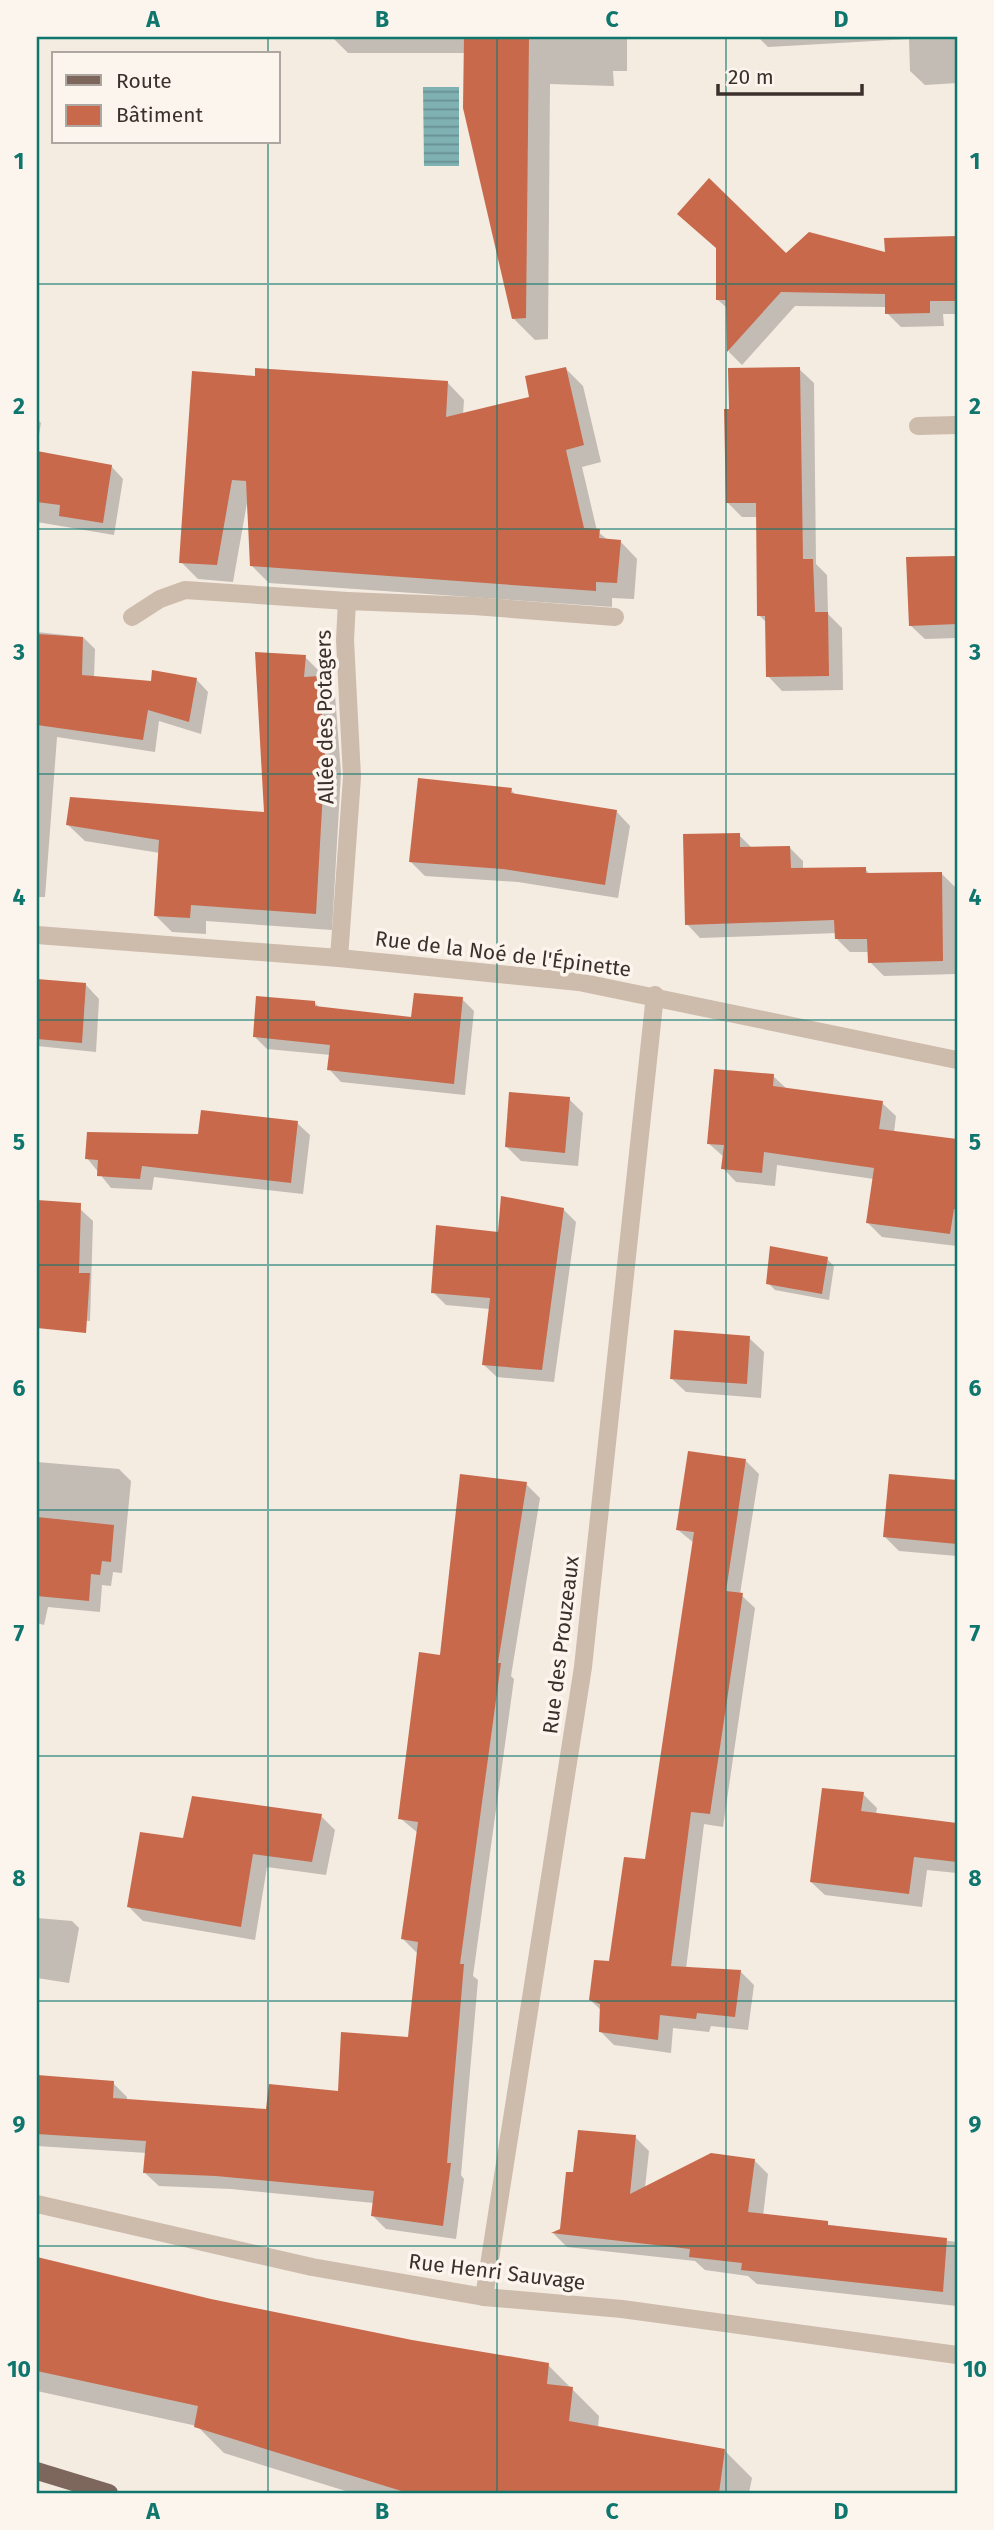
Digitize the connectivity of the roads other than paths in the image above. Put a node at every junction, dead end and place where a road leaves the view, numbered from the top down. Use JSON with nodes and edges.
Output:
{"nodes":[{"id":1,"x":957,"y":425,"type":"edge"},
{"id":2,"x":918,"y":426,"type":"dead end"},
{"id":3,"x":347,"y":601,"type":"junction"},
{"id":4,"x":132,"y":617,"type":"dead end"},
{"id":5,"x":615,"y":617,"type":"dead end"},
{"id":6,"x":37,"y":936,"type":"edge"},
{"id":7,"x":339,"y":958,"type":"junction"},
{"id":8,"x":655,"y":995,"type":"junction"},
{"id":9,"x":957,"y":1060,"type":"edge"},
{"id":10,"x":37,"y":2204,"type":"edge"},
{"id":11,"x":484,"y":2297,"type":"junction"},
{"id":12,"x":957,"y":2355,"type":"edge"},
{"id":13,"x":37,"y":2471,"type":"edge"},
{"id":14,"x":109,"y":2493,"type":"edge"}],
"edges":[{"from":1,"to":2,"type":"street"},
{"from":3,"to":4,"type":"street","name":"Allée des Potagers"},
{"from":3,"to":5,"type":"street","name":"Allée des Potagers"},
{"from":3,"to":7,"type":"street","name":"Allée des Potagers"},
{"from":6,"to":7,"type":"street","name":"Rue de la Noé de l'Épinette"},
{"from":7,"to":8,"type":"street","name":"Rue de la Noé de l'Épinette"},
{"from":8,"to":9,"type":"street","name":"Rue de la Noé de l'Épinette"},
{"from":8,"to":11,"type":"street","name":"Rue des Prouzeaux"},
{"from":10,"to":11,"type":"street","name":"Rue Henri Sauvage"},
{"from":11,"to":12,"type":"street","name":"Rue Henri Sauvage"},
{"from":13,"to":14,"type":"main road"}]}
